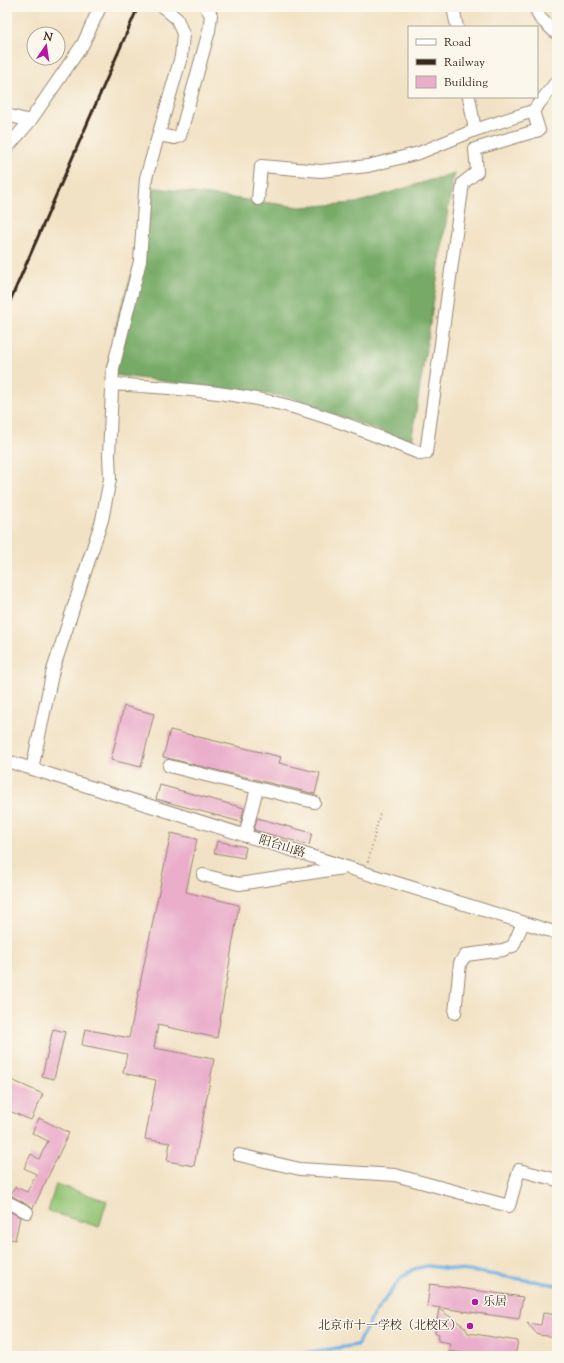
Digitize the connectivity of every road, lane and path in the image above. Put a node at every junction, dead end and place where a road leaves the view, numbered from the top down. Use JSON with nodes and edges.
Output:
{"nodes":[{"id":1,"x":100,"y":7,"type":"edge"},
{"id":2,"x":163,"y":7,"type":"edge"},
{"id":3,"x":206,"y":7,"type":"edge"},
{"id":4,"x":453,"y":7,"type":"edge"},
{"id":5,"x":535,"y":7,"type":"edge"},
{"id":6,"x":457,"y":26,"type":"edge"},
{"id":7,"x":557,"y":34,"type":"edge"},
{"id":8,"x":557,"y":81,"type":"edge"},
{"id":9,"x":469,"y":98,"type":"edge"},
{"id":10,"x":534,"y":111,"type":"junction"},
{"id":11,"x":7,"y":115,"type":"edge"},
{"id":12,"x":30,"y":122,"type":"junction"},
{"id":13,"x":475,"y":130,"type":"junction"},
{"id":14,"x":159,"y":135,"type":"junction"},
{"id":15,"x":7,"y":148,"type":"edge"},
{"id":16,"x":258,"y":199,"type":"dead end"},
{"id":17,"x":112,"y":384,"type":"junction"},
{"id":18,"x":7,"y":761,"type":"edge"},
{"id":19,"x":169,"y":766,"type":"dead end"},
{"id":20,"x":32,"y":768,"type":"junction"},
{"id":21,"x":257,"y":788,"type":"junction"},
{"id":22,"x":314,"y":802,"type":"dead end"},
{"id":23,"x":380,"y":813,"type":"dead end"},
{"id":24,"x":245,"y":836,"type":"junction"},
{"id":25,"x":346,"y":867,"type":"junction"},
{"id":26,"x":365,"y":873,"type":"junction"},
{"id":27,"x":203,"y":875,"type":"dead end"},
{"id":28,"x":523,"y":923,"type":"junction"},
{"id":29,"x":557,"y":933,"type":"edge"},
{"id":30,"x":455,"y":1013,"type":"dead end"},
{"id":31,"x":239,"y":1155,"type":"dead end"},
{"id":32,"x":557,"y":1180,"type":"edge"},
{"id":33,"x":7,"y":1202,"type":"edge"},
{"id":34,"x":27,"y":1212,"type":"dead end"},
{"id":35,"x":399,"y":1356,"type":"edge"},
{"id":36,"x":412,"y":1356,"type":"edge"}],
"edges":[{"from":1,"to":12,"type":"street"},
{"from":2,"to":14,"type":"street"},
{"from":3,"to":14,"type":"street"},
{"from":4,"to":6,"type":"street"},
{"from":5,"to":7,"type":"street"},
{"from":8,"to":10,"type":"street"},
{"from":9,"to":13,"type":"street"},
{"from":10,"to":13,"type":"street"},
{"from":10,"to":17,"type":"street"},
{"from":11,"to":12,"type":"street"},
{"from":12,"to":15,"type":"street"},
{"from":13,"to":16,"type":"street"},
{"from":14,"to":17,"type":"street"},
{"from":17,"to":20,"type":"street"},
{"from":18,"to":20,"type":"street","name":"阳台山路"},
{"from":19,"to":21,"type":"street"},
{"from":20,"to":24,"type":"street","name":"阳台山路"},
{"from":21,"to":22,"type":"street"},
{"from":21,"to":24,"type":"street"},
{"from":23,"to":26,"type":"path"},
{"from":24,"to":25,"type":"street","name":"阳台山路"},
{"from":25,"to":26,"type":"street","name":"阳台山路"},
{"from":25,"to":27,"type":"street"},
{"from":26,"to":28,"type":"street","name":"阳台山路"},
{"from":28,"to":29,"type":"street","name":"阳台山路"},
{"from":28,"to":30,"type":"street"},
{"from":31,"to":32,"type":"street"},
{"from":33,"to":34,"type":"street"},
{"from":35,"to":36,"type":"path"}]}
